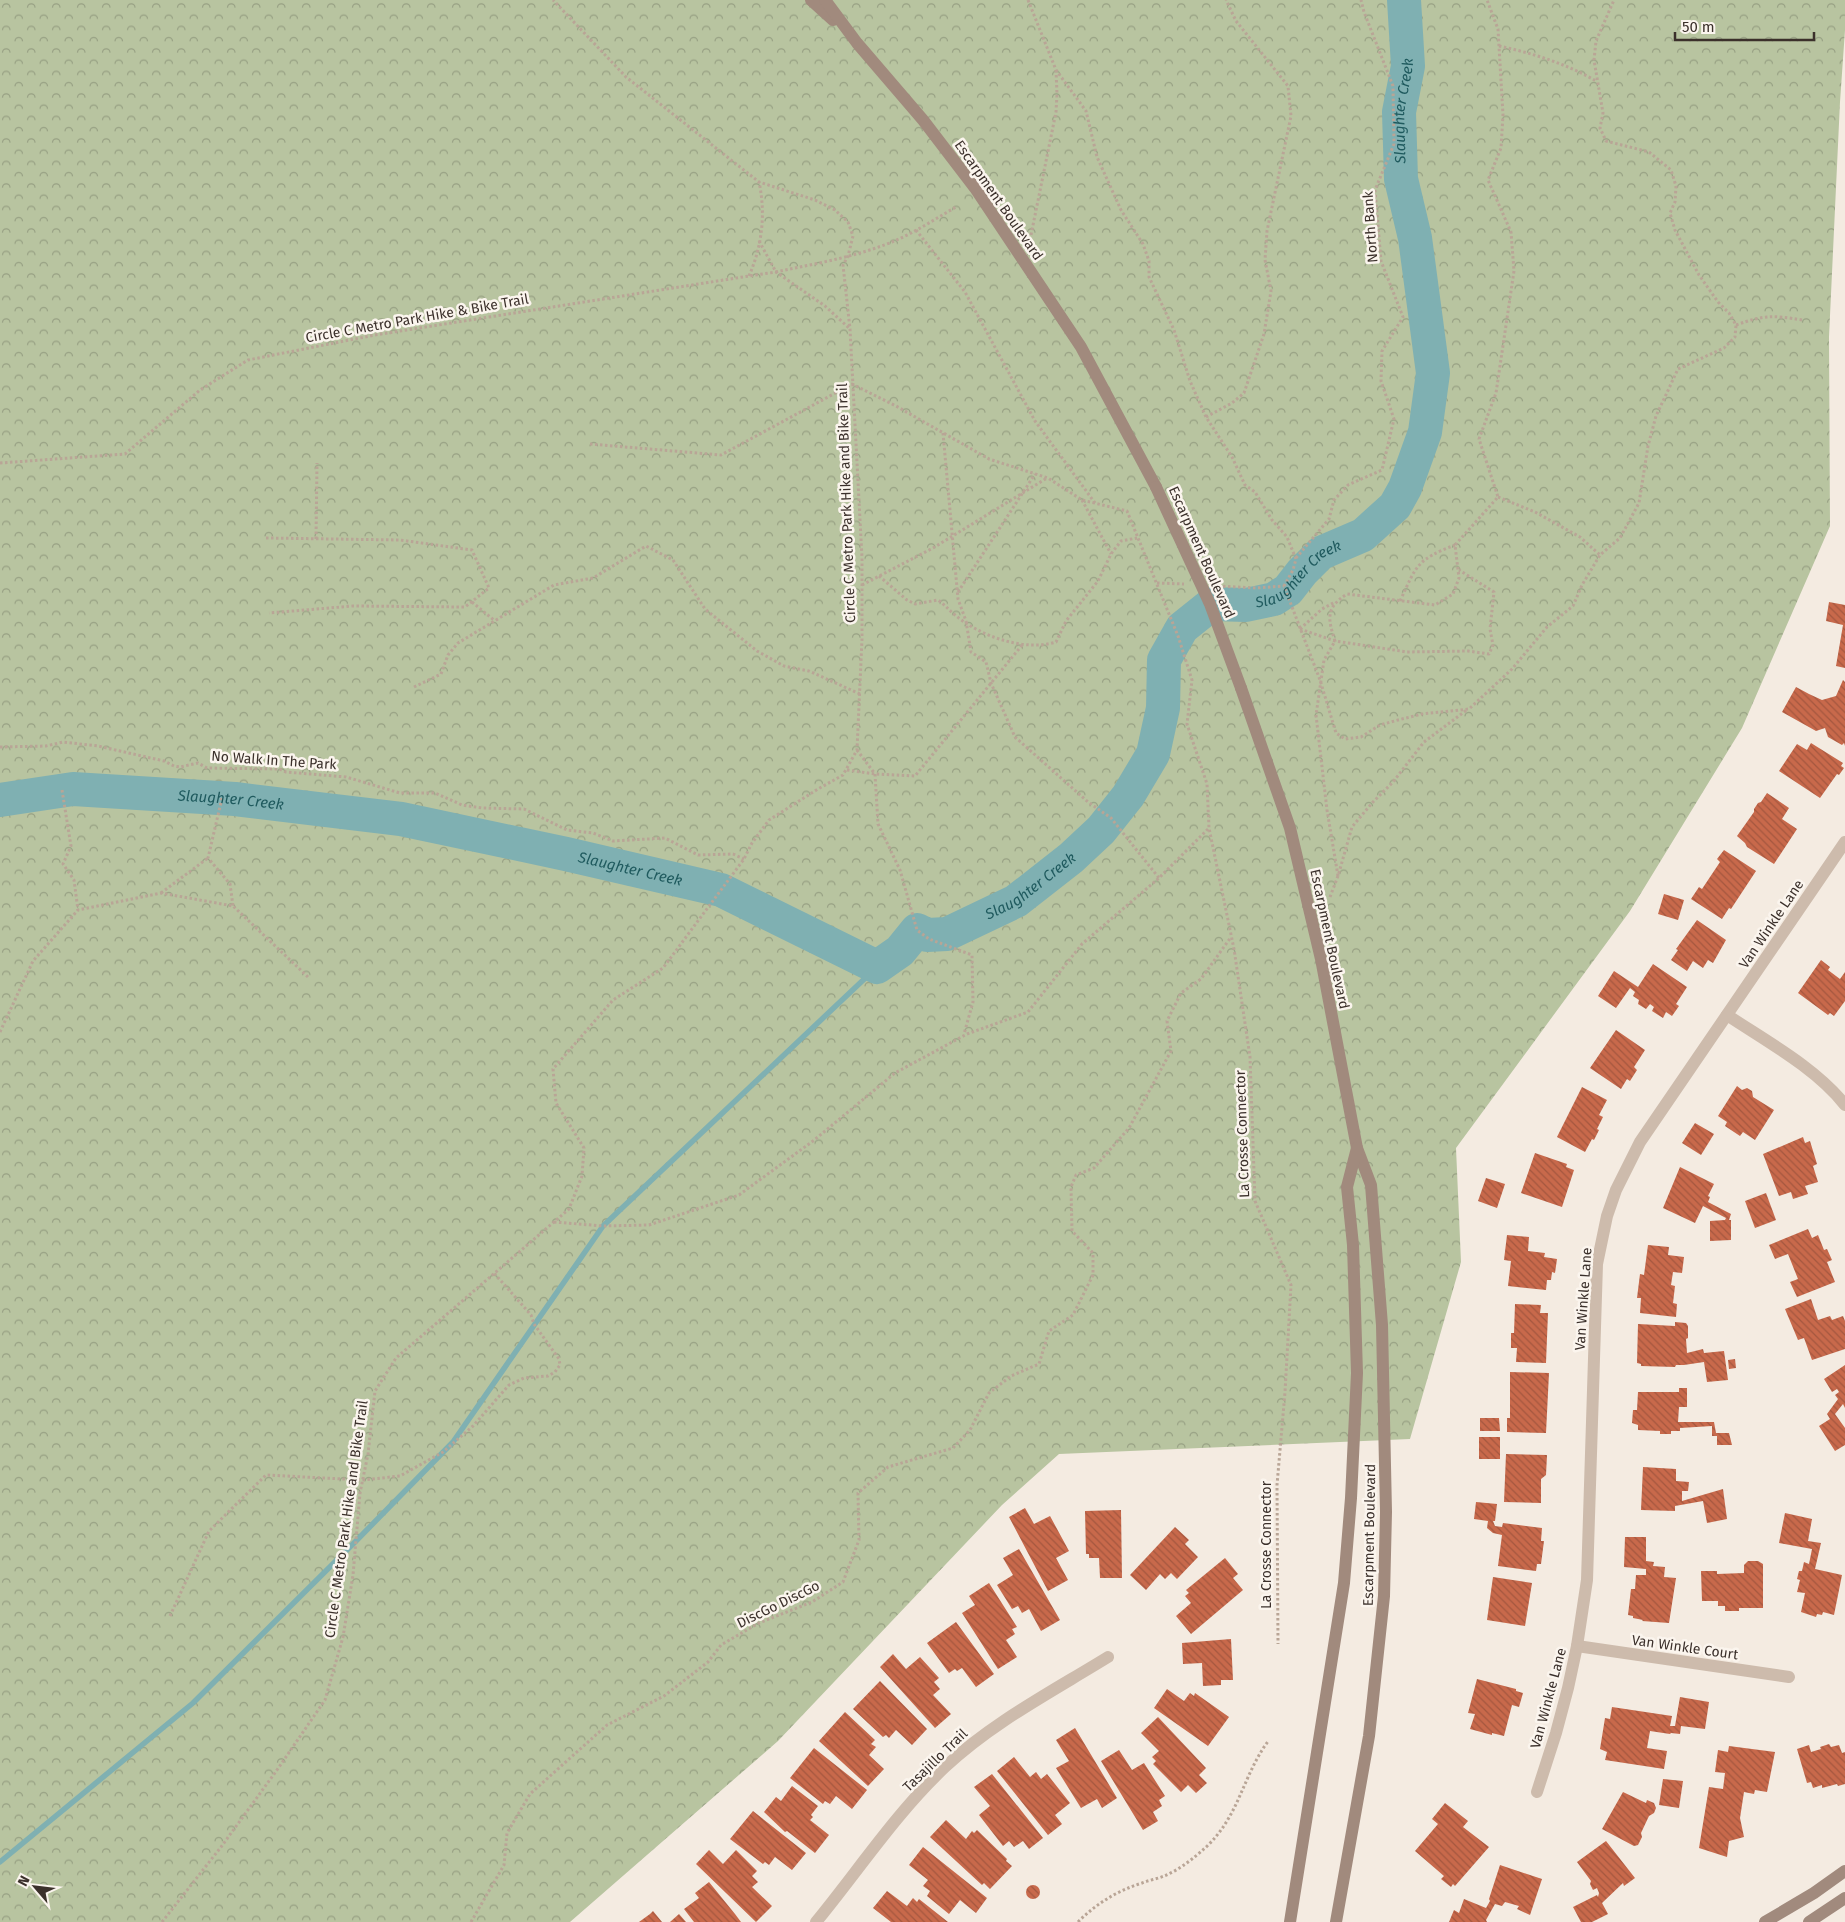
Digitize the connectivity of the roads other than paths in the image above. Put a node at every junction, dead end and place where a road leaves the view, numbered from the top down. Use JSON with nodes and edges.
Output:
{"nodes":[{"id":1,"x":811,"y":0,"type":"edge"},
{"id":2,"x":825,"y":0,"type":"edge"},
{"id":3,"x":858,"y":43,"type":"junction"},
{"id":4,"x":1845,"y":842,"type":"edge"},
{"id":5,"x":1727,"y":1015,"type":"junction"},
{"id":6,"x":1845,"y":1105,"type":"edge"},
{"id":7,"x":1357,"y":1148,"type":"junction"},
{"id":8,"x":1577,"y":1646,"type":"junction"},
{"id":9,"x":1108,"y":1657,"type":"dead end"},
{"id":10,"x":1789,"y":1677,"type":"dead end"},
{"id":11,"x":1537,"y":1792,"type":"dead end"},
{"id":12,"x":1845,"y":1871,"type":"edge"},
{"id":13,"x":1845,"y":1898,"type":"edge"},
{"id":14,"x":816,"y":1922,"type":"edge"},
{"id":15,"x":1290,"y":1922,"type":"edge"},
{"id":16,"x":1336,"y":1922,"type":"edge"},
{"id":17,"x":1764,"y":1922,"type":"edge"},
{"id":18,"x":1809,"y":1922,"type":"edge"}],
"edges":[{"from":1,"to":3,"type":"main road","name":"Escarpment Boulevard"},
{"from":2,"to":3,"type":"main road","name":"Escarpment Boulevard"},
{"from":3,"to":7,"type":"main road","name":"Escarpment Boulevard","bridge":true},
{"from":4,"to":5,"type":"street","name":"Van Winkle Lane"},
{"from":5,"to":6,"type":"street"},
{"from":5,"to":8,"type":"street","name":"Van Winkle Lane"},
{"from":7,"to":15,"type":"main road","name":"Escarpment Boulevard"},
{"from":7,"to":16,"type":"main road","name":"Escarpment Boulevard"},
{"from":8,"to":10,"type":"street","name":"Van Winkle Court"},
{"from":8,"to":11,"type":"street","name":"Van Winkle Lane"},
{"from":9,"to":14,"type":"street","name":"Tasajillo Trail"},
{"from":12,"to":17,"type":"main road"},
{"from":13,"to":18,"type":"main road"}]}
